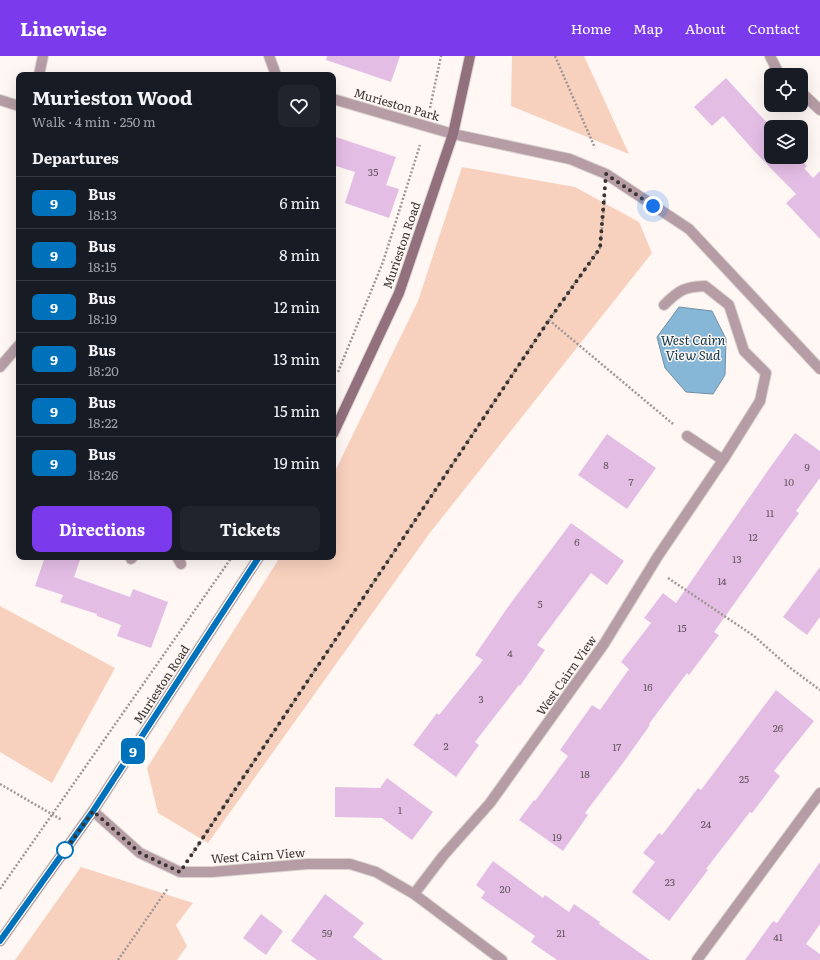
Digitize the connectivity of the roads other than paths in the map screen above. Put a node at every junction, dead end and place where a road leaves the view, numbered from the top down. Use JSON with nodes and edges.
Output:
{"nodes":[{"id":1,"x":43,"y":56,"type":"edge"},
{"id":2,"x":269,"y":56,"type":"edge"},
{"id":3,"x":470,"y":56,"type":"edge"},
{"id":4,"x":770,"y":56,"type":"edge"},
{"id":5,"x":776,"y":68,"type":"edge"},
{"id":6,"x":40,"y":72,"type":"edge"},
{"id":7,"x":275,"y":72,"type":"edge"},
{"id":8,"x":336,"y":99,"type":"edge"},
{"id":9,"x":808,"y":99,"type":"edge"},
{"id":10,"x":0,"y":100,"type":"edge"},
{"id":11,"x":16,"y":105,"type":"edge"},
{"id":12,"x":820,"y":110,"type":"edge"},
{"id":13,"x":453,"y":134,"type":"junction"},
{"id":14,"x":664,"y":305,"type":"dead end"},
{"id":15,"x":16,"y":348,"type":"edge"},
{"id":16,"x":0,"y":367,"type":"edge"},
{"id":17,"x":820,"y":369,"type":"edge"},
{"id":18,"x":336,"y":428,"type":"edge"},
{"id":19,"x":687,"y":436,"type":"road end"},
{"id":20,"x":724,"y":460,"type":"junction"},
{"id":21,"x":257,"y":560,"type":"edge"},
{"id":22,"x":820,"y":793,"type":"edge"},
{"id":23,"x":93,"y":811,"type":"junction"},
{"id":24,"x":414,"y":894,"type":"junction"},
{"id":25,"x":0,"y":941,"type":"edge"},
{"id":26,"x":502,"y":960,"type":"edge"},
{"id":27,"x":697,"y":960,"type":"edge"}],
"edges":[{"from":1,"to":6,"type":"street"},
{"from":2,"to":7,"type":"street"},
{"from":3,"to":13,"type":"street","name":"Murieston Road"},
{"from":4,"to":5,"type":"street"},
{"from":8,"to":13,"type":"street","name":"Murieston Park"},
{"from":9,"to":12,"type":"street"},
{"from":10,"to":11,"type":"street"},
{"from":13,"to":17,"type":"street","name":"Murieston Park"},
{"from":13,"to":18,"type":"street","name":"Murieston Road"},
{"from":14,"to":20,"type":"street","name":"West Cairn View"},
{"from":15,"to":16,"type":"street"},
{"from":19,"to":20,"type":"street"},
{"from":20,"to":24,"type":"street","name":"West Cairn View"},
{"from":21,"to":23,"type":"street","name":"Murieston Road"},
{"from":22,"to":27,"type":"street"},
{"from":23,"to":24,"type":"street","name":"West Cairn View"},
{"from":23,"to":25,"type":"street","name":"Murieston Road"},
{"from":24,"to":26,"type":"street","name":"West Cairn View"}]}
